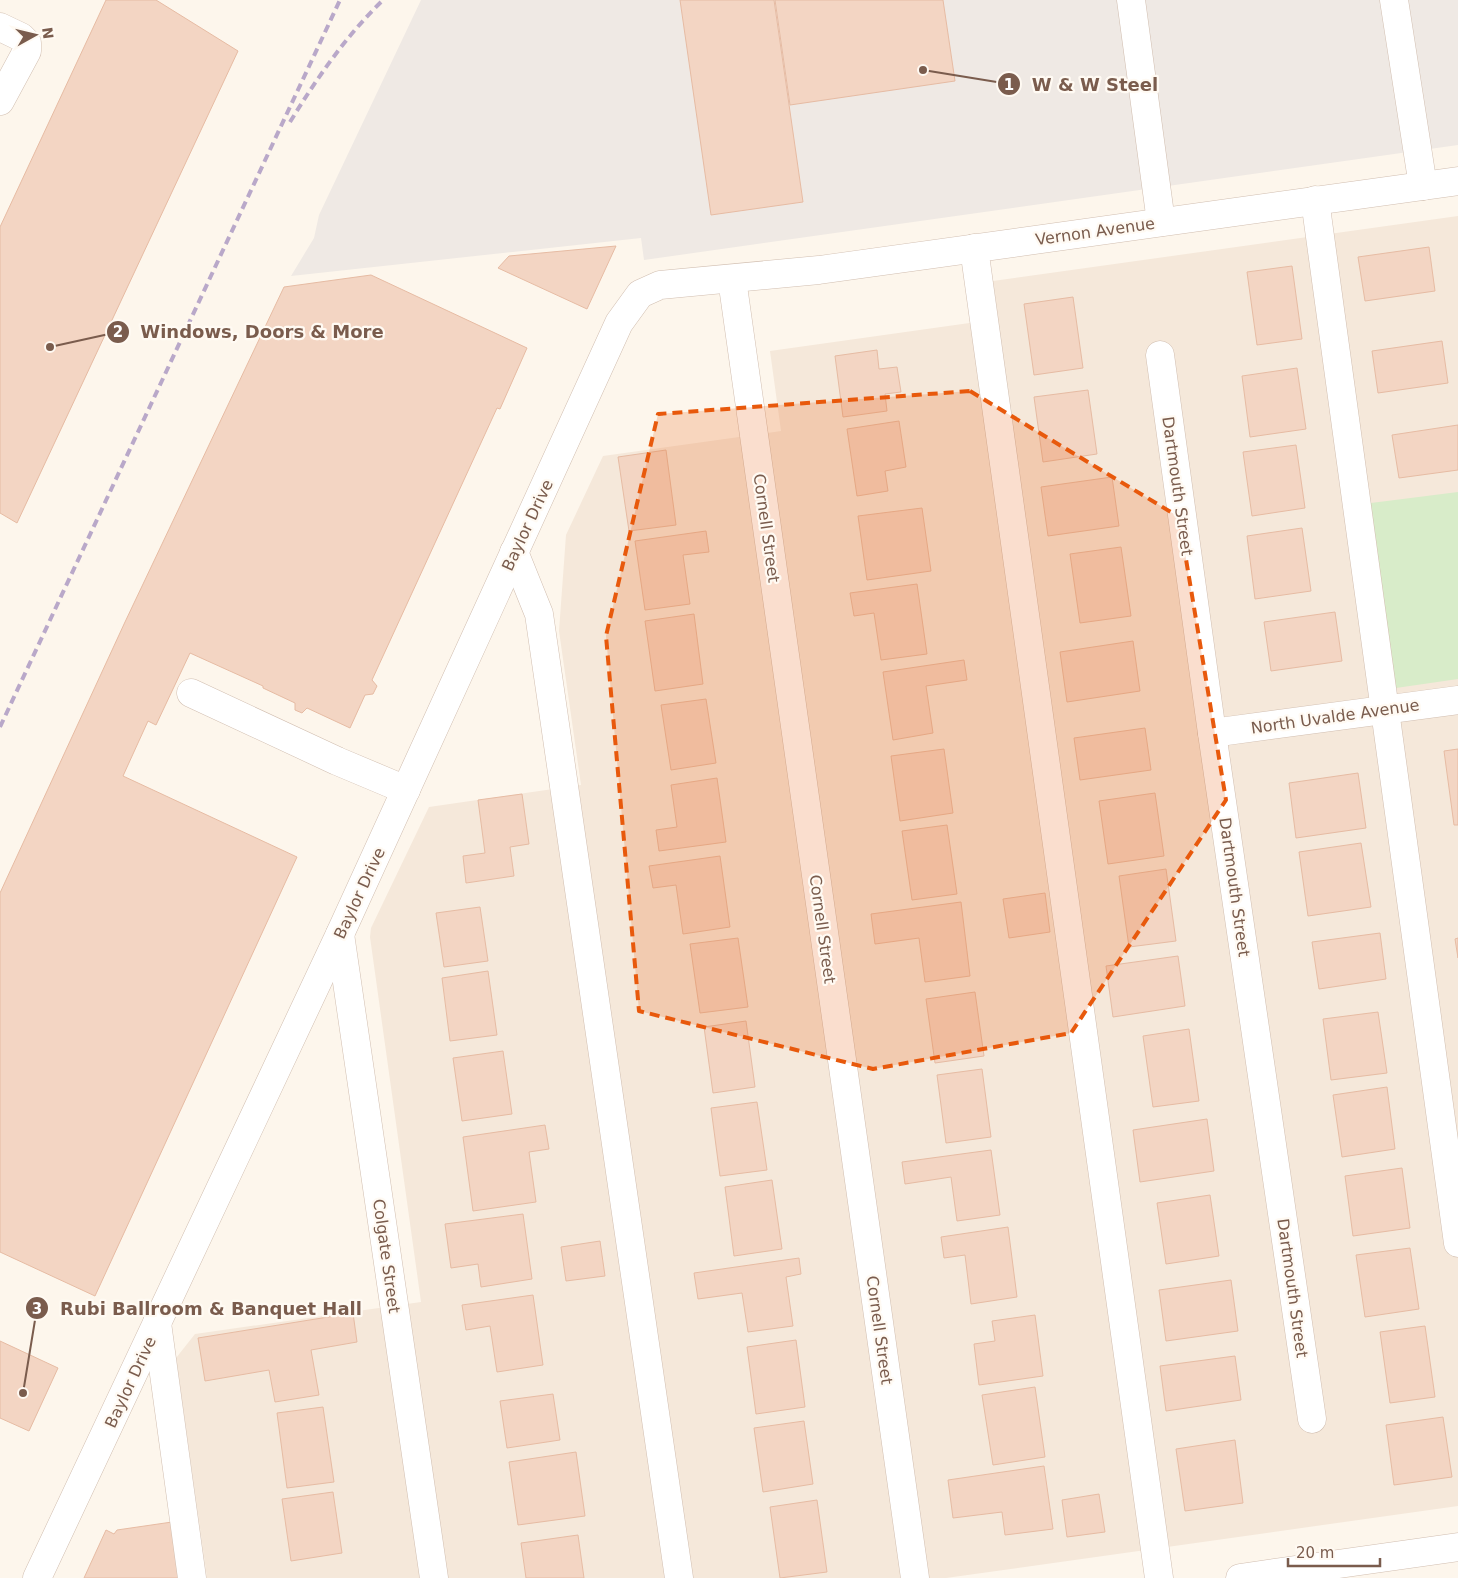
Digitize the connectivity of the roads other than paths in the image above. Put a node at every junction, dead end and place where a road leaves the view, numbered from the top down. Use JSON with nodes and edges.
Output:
{"nodes":[{"id":1,"x":1130,"y":0,"type":"edge"},
{"id":2,"x":1394,"y":0,"type":"edge"},
{"id":3,"x":0,"y":27,"type":"edge"},
{"id":4,"x":0,"y":101,"type":"edge"},
{"id":5,"x":1458,"y":181,"type":"edge"},
{"id":6,"x":1423,"y":186,"type":"junction"},
{"id":7,"x":1315,"y":200,"type":"junction"},
{"id":8,"x":1161,"y":222,"type":"junction"},
{"id":9,"x":974,"y":248,"type":"junction"},
{"id":10,"x":732,"y":279,"type":"junction"},
{"id":11,"x":1160,"y":355,"type":"dead end"},
{"id":12,"x":514,"y":552,"type":"junction"},
{"id":13,"x":191,"y":694,"type":"dead end"},
{"id":14,"x":1458,"y":700,"type":"edge"},
{"id":15,"x":1384,"y":709,"type":"junction"},
{"id":16,"x":1212,"y":733,"type":"junction"},
{"id":17,"x":406,"y":790,"type":"junction"},
{"id":18,"x":340,"y":934,"type":"junction"},
{"id":19,"x":1458,"y":1243,"type":"edge"},
{"id":20,"x":157,"y":1324,"type":"junction"},
{"id":21,"x":1312,"y":1419,"type":"dead end"},
{"id":22,"x":1458,"y":1548,"type":"edge"},
{"id":23,"x":1350,"y":1570,"type":"edge"},
{"id":24,"x":37,"y":1578,"type":"edge"},
{"id":25,"x":192,"y":1578,"type":"edge"},
{"id":26,"x":434,"y":1578,"type":"edge"},
{"id":27,"x":679,"y":1578,"type":"edge"},
{"id":28,"x":915,"y":1578,"type":"edge"},
{"id":29,"x":1159,"y":1578,"type":"edge"},
{"id":30,"x":1240,"y":1578,"type":"edge"}],
"edges":[{"from":1,"to":8,"type":"street"},
{"from":2,"to":6,"type":"street"},
{"from":3,"to":4,"type":"street"},
{"from":5,"to":6,"type":"street","name":"Vernon Avenue"},
{"from":6,"to":7,"type":"street","name":"Vernon Avenue"},
{"from":7,"to":8,"type":"street","name":"Vernon Avenue"},
{"from":7,"to":15,"type":"street"},
{"from":8,"to":9,"type":"street","name":"Vernon Avenue"},
{"from":9,"to":10,"type":"street","name":"Vernon Avenue"},
{"from":9,"to":29,"type":"street"},
{"from":10,"to":12,"type":"street","name":"Baylor Drive"},
{"from":10,"to":28,"type":"street","name":"Cornell Street"},
{"from":11,"to":16,"type":"street","name":"Dartmouth Street"},
{"from":12,"to":17,"type":"street","name":"Baylor Drive"},
{"from":12,"to":27,"type":"street"},
{"from":13,"to":17,"type":"street"},
{"from":14,"to":15,"type":"street","name":"North Uvalde Avenue"},
{"from":15,"to":16,"type":"street","name":"North Uvalde Avenue"},
{"from":15,"to":19,"type":"street"},
{"from":16,"to":21,"type":"street","name":"Dartmouth Street"},
{"from":17,"to":18,"type":"street","name":"Baylor Drive"},
{"from":18,"to":20,"type":"street","name":"Baylor Drive"},
{"from":18,"to":26,"type":"street","name":"Colgate Street"},
{"from":20,"to":24,"type":"street","name":"Baylor Drive"},
{"from":20,"to":25,"type":"street"},
{"from":22,"to":23,"type":"street"},
{"from":23,"to":30,"type":"street"}]}
